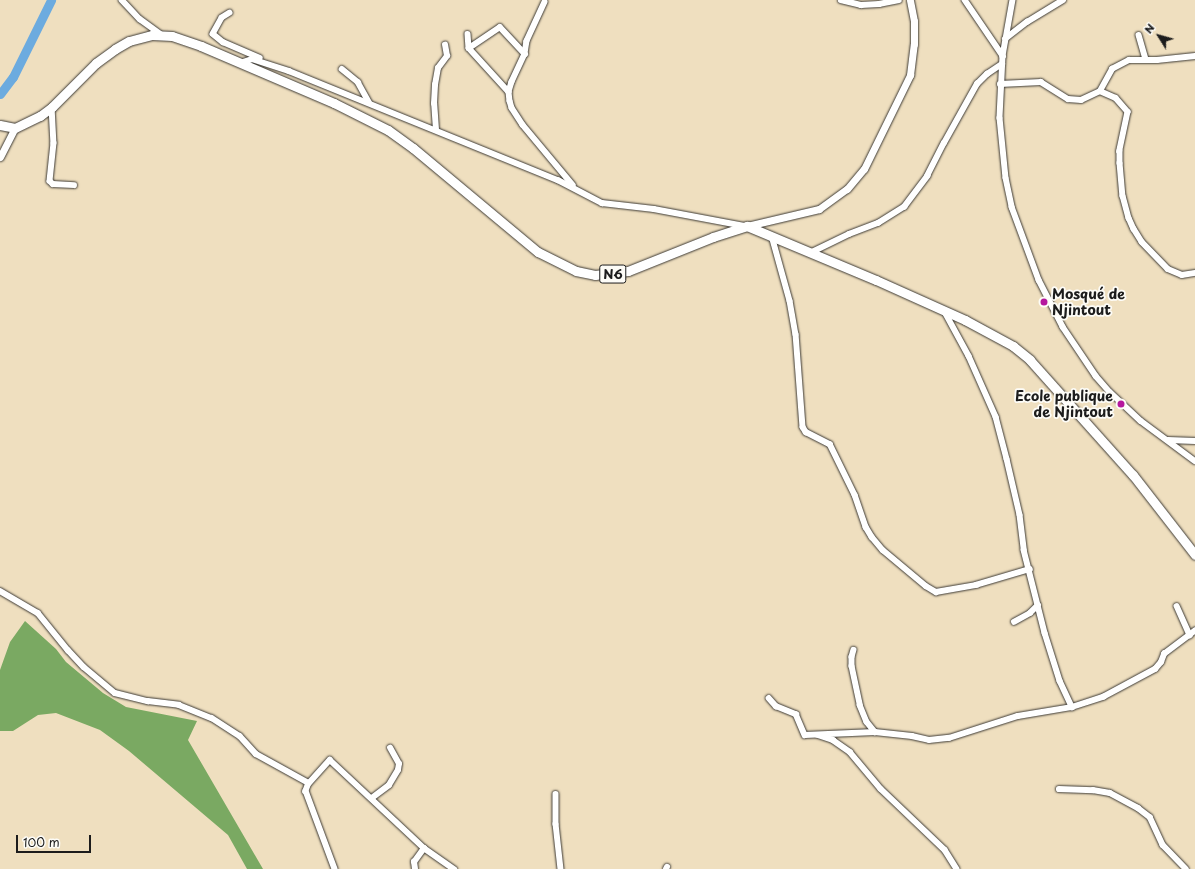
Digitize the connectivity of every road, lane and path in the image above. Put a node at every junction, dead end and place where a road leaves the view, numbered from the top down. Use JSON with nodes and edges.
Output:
{"nodes":[{"id":1,"x":122,"y":0,"type":"edge"},
{"id":2,"x":841,"y":0,"type":"edge"},
{"id":3,"x":899,"y":0,"type":"edge"},
{"id":4,"x":910,"y":0,"type":"edge"},
{"id":5,"x":964,"y":0,"type":"edge"},
{"id":6,"x":1013,"y":0,"type":"edge"},
{"id":7,"x":1063,"y":0,"type":"edge"},
{"id":8,"x":545,"y":2,"type":"dead end"},
{"id":9,"x":230,"y":13,"type":"dead end"},
{"id":10,"x":468,"y":34,"type":"dead end"},
{"id":11,"x":1139,"y":34,"type":"dead end"},
{"id":12,"x":163,"y":35,"type":"junction"},
{"id":13,"x":1005,"y":39,"type":"junction"},
{"id":14,"x":445,"y":45,"type":"dead end"},
{"id":15,"x":469,"y":48,"type":"junction"},
{"id":16,"x":525,"y":54,"type":"junction"},
{"id":17,"x":1003,"y":56,"type":"junction"},
{"id":18,"x":1195,"y":56,"type":"edge"},
{"id":19,"x":1146,"y":59,"type":"junction"},
{"id":20,"x":240,"y":63,"type":"junction"},
{"id":21,"x":269,"y":64,"type":"junction"},
{"id":22,"x":1002,"y":64,"type":"junction"},
{"id":23,"x":342,"y":69,"type":"dead end"},
{"id":24,"x":1000,"y":84,"type":"junction"},
{"id":25,"x":1100,"y":91,"type":"junction"},
{"id":26,"x":509,"y":92,"type":"junction"},
{"id":27,"x":369,"y":102,"type":"junction"},
{"id":28,"x":52,"y":107,"type":"junction"},
{"id":29,"x":0,"y":125,"type":"edge"},
{"id":30,"x":15,"y":128,"type":"junction"},
{"id":31,"x":436,"y":130,"type":"junction"},
{"id":32,"x":0,"y":157,"type":"edge"},
{"id":33,"x":74,"y":185,"type":"dead end"},
{"id":34,"x":574,"y":187,"type":"junction"},
{"id":35,"x":747,"y":226,"type":"junction"},
{"id":36,"x":772,"y":235,"type":"junction"},
{"id":37,"x":812,"y":252,"type":"junction"},
{"id":38,"x":1195,"y":273,"type":"edge"},
{"id":39,"x":944,"y":310,"type":"junction"},
{"id":40,"x":1167,"y":440,"type":"junction"},
{"id":41,"x":1195,"y":441,"type":"edge"},
{"id":42,"x":1195,"y":461,"type":"edge"},
{"id":43,"x":1195,"y":555,"type":"edge"},
{"id":44,"x":1030,"y":569,"type":"junction"},
{"id":45,"x":0,"y":591,"type":"edge"},
{"id":46,"x":1038,"y":605,"type":"junction"},
{"id":47,"x":1177,"y":606,"type":"dead end"},
{"id":48,"x":1014,"y":622,"type":"dead end"},
{"id":49,"x":1195,"y":631,"type":"edge"},
{"id":50,"x":1190,"y":635,"type":"junction"},
{"id":51,"x":854,"y":650,"type":"dead end"},
{"id":52,"x":768,"y":698,"type":"dead end"},
{"id":53,"x":1072,"y":707,"type":"junction"},
{"id":54,"x":875,"y":732,"type":"junction"},
{"id":55,"x":816,"y":735,"type":"junction"},
{"id":56,"x":390,"y":748,"type":"dead end"},
{"id":57,"x":309,"y":783,"type":"junction"},
{"id":58,"x":1059,"y":789,"type":"dead end"},
{"id":59,"x":556,"y":794,"type":"dead end"},
{"id":60,"x":372,"y":798,"type":"junction"},
{"id":61,"x":424,"y":848,"type":"junction"},
{"id":62,"x":335,"y":869,"type":"edge"},
{"id":63,"x":415,"y":869,"type":"edge"},
{"id":64,"x":454,"y":869,"type":"edge"},
{"id":65,"x":561,"y":869,"type":"edge"},
{"id":66,"x":957,"y":869,"type":"edge"},
{"id":67,"x":1186,"y":869,"type":"edge"}],
"edges":[{"from":1,"to":12,"type":"street"},
{"from":2,"to":3,"type":"street"},
{"from":4,"to":35,"type":"main road"},
{"from":5,"to":17,"type":"street"},
{"from":6,"to":13,"type":"street"},
{"from":7,"to":13,"type":"street"},
{"from":8,"to":16,"type":"street"},
{"from":9,"to":21,"type":"street"},
{"from":10,"to":15,"type":"street"},
{"from":11,"to":19,"type":"street"},
{"from":12,"to":20,"type":"highway","number":"N6"},
{"from":12,"to":28,"type":"highway","number":"N6"},
{"from":13,"to":17,"type":"street"},
{"from":14,"to":31,"type":"street"},
{"from":15,"to":16,"type":"street"},
{"from":15,"to":26,"type":"street"},
{"from":16,"to":26,"type":"street"},
{"from":17,"to":22,"type":"street"},
{"from":18,"to":19,"type":"street"},
{"from":19,"to":25,"type":"street"},
{"from":20,"to":21,"type":"street"},
{"from":20,"to":35,"type":"highway","number":"N6"},
{"from":21,"to":27,"type":"street"},
{"from":22,"to":24,"type":"street"},
{"from":22,"to":37,"type":"street"},
{"from":23,"to":27,"type":"street"},
{"from":24,"to":25,"type":"street"},
{"from":24,"to":40,"type":"street"},
{"from":25,"to":38,"type":"street"},
{"from":26,"to":34,"type":"street"},
{"from":27,"to":31,"type":"street"},
{"from":28,"to":30,"type":"highway","number":"N6"},
{"from":28,"to":33,"type":"street"},
{"from":29,"to":30,"type":"highway"},
{"from":30,"to":32,"type":"main road"},
{"from":31,"to":34,"type":"street"},
{"from":34,"to":35,"type":"street"},
{"from":35,"to":36,"type":"highway"},
{"from":36,"to":37,"type":"highway"},
{"from":36,"to":44,"type":"street"},
{"from":37,"to":39,"type":"highway"},
{"from":39,"to":43,"type":"highway"},
{"from":39,"to":44,"type":"street"},
{"from":40,"to":41,"type":"street"},
{"from":40,"to":42,"type":"street"},
{"from":44,"to":46,"type":"street"},
{"from":45,"to":57,"type":"street"},
{"from":46,"to":48,"type":"street"},
{"from":46,"to":53,"type":"street"},
{"from":47,"to":50,"type":"street"},
{"from":49,"to":50,"type":"street"},
{"from":50,"to":53,"type":"street"},
{"from":51,"to":54,"type":"street"},
{"from":52,"to":55,"type":"street"},
{"from":53,"to":54,"type":"street"},
{"from":54,"to":55,"type":"street"},
{"from":55,"to":66,"type":"street"},
{"from":56,"to":60,"type":"street"},
{"from":57,"to":60,"type":"street"},
{"from":57,"to":62,"type":"street"},
{"from":58,"to":67,"type":"street"},
{"from":59,"to":65,"type":"street"},
{"from":60,"to":61,"type":"street"},
{"from":61,"to":63,"type":"street"},
{"from":61,"to":64,"type":"street"}]}
